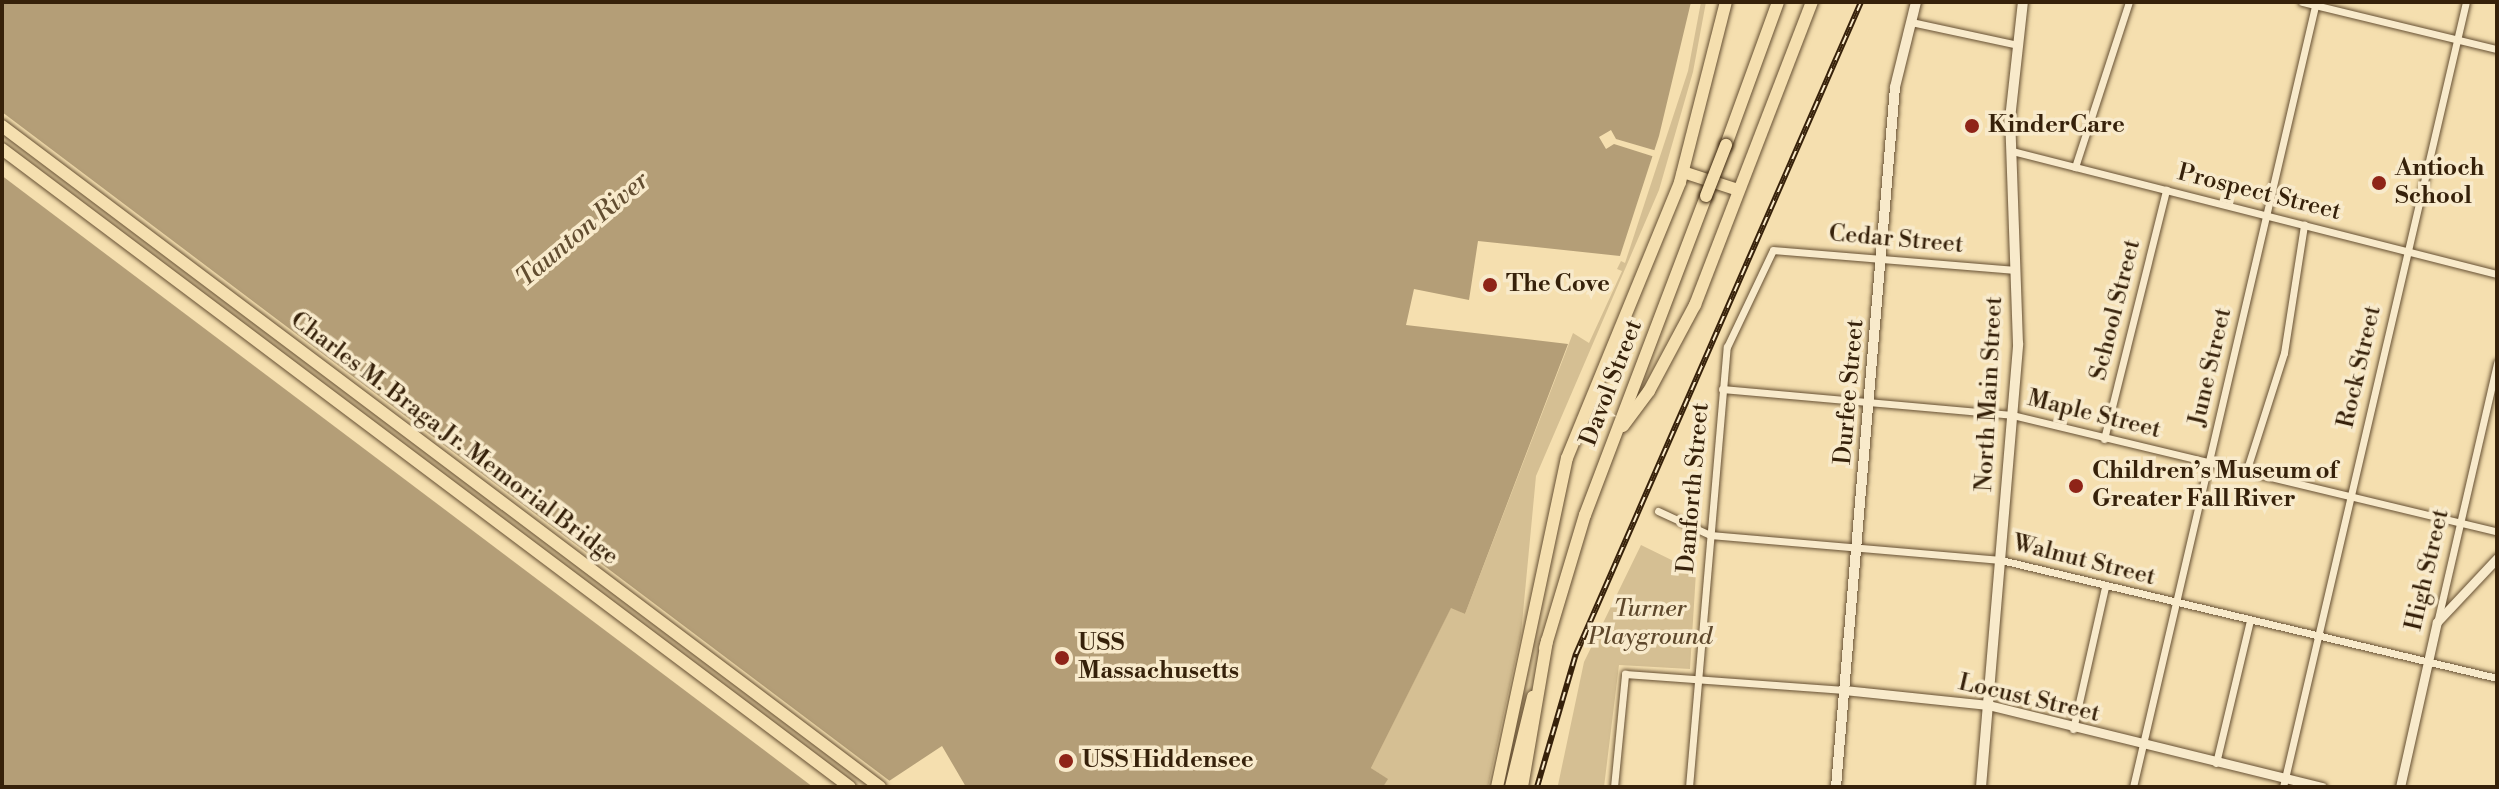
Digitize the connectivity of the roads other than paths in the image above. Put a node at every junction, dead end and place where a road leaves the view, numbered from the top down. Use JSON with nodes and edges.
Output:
{"nodes":[{"id":1,"x":1726,"y":2,"type":"edge"},
{"id":2,"x":1778,"y":2,"type":"edge"},
{"id":3,"x":1812,"y":2,"type":"edge"},
{"id":4,"x":1916,"y":2,"type":"edge"},
{"id":5,"x":2023,"y":2,"type":"edge"},
{"id":6,"x":2129,"y":2,"type":"edge"},
{"id":7,"x":2302,"y":2,"type":"edge"},
{"id":8,"x":2466,"y":2,"type":"edge"},
{"id":9,"x":2316,"y":4,"type":"edge"},
{"id":10,"x":1911,"y":22,"type":"junction"},
{"id":11,"x":2458,"y":39,"type":"junction"},
{"id":12,"x":2018,"y":45,"type":"junction"},
{"id":13,"x":2497,"y":49,"type":"edge"},
{"id":14,"x":2,"y":126,"type":"edge"},
{"id":15,"x":2,"y":149,"type":"edge"},
{"id":16,"x":2012,"y":151,"type":"junction"},
{"id":17,"x":2075,"y":167,"type":"junction"},
{"id":18,"x":1683,"y":172,"type":"junction"},
{"id":19,"x":1738,"y":190,"type":"junction"},
{"id":20,"x":2166,"y":190,"type":"junction"},
{"id":21,"x":2266,"y":215,"type":"junction"},
{"id":22,"x":2304,"y":225,"type":"junction"},
{"id":23,"x":1773,"y":250,"type":"joint"},
{"id":24,"x":2407,"y":251,"type":"junction"},
{"id":25,"x":1880,"y":259,"type":"junction"},
{"id":26,"x":2015,"y":270,"type":"junction"},
{"id":27,"x":2497,"y":274,"type":"edge"},
{"id":28,"x":2497,"y":363,"type":"edge"},
{"id":29,"x":1722,"y":389,"type":"junction"},
{"id":30,"x":1868,"y":400,"type":"junction"},
{"id":31,"x":2012,"y":415,"type":"junction"},
{"id":32,"x":1614,"y":439,"type":"junction"},
{"id":33,"x":2104,"y":439,"type":"junction"},
{"id":34,"x":2210,"y":463,"type":"junction"},
{"id":35,"x":2246,"y":472,"type":"junction"},
{"id":36,"x":2350,"y":496,"type":"junction"},
{"id":37,"x":1658,"y":511,"type":"dead end"},
{"id":38,"x":2460,"y":522,"type":"junction"},
{"id":39,"x":2497,"y":531,"type":"edge"},
{"id":40,"x":1710,"y":535,"type":"junction"},
{"id":41,"x":1857,"y":546,"type":"junction"},
{"id":42,"x":2497,"y":558,"type":"edge"},
{"id":43,"x":2001,"y":560,"type":"junction"},
{"id":44,"x":2105,"y":587,"type":"junction"},
{"id":45,"x":2177,"y":604,"type":"junction"},
{"id":46,"x":2250,"y":620,"type":"junction"},
{"id":47,"x":2437,"y":622,"type":"junction"},
{"id":48,"x":2318,"y":637,"type":"junction"},
{"id":49,"x":1547,"y":640,"type":"junction"},
{"id":50,"x":2428,"y":661,"type":"junction"},
{"id":51,"x":2497,"y":678,"type":"edge"},
{"id":52,"x":1699,"y":679,"type":"junction"},
{"id":53,"x":1844,"y":690,"type":"junction"},
{"id":54,"x":1988,"y":705,"type":"junction"},
{"id":55,"x":2073,"y":729,"type":"junction"},
{"id":56,"x":2143,"y":745,"type":"junction"},
{"id":57,"x":2216,"y":763,"type":"junction"},
{"id":58,"x":2284,"y":782,"type":"edge"},
{"id":59,"x":850,"y":787,"type":"edge"},
{"id":60,"x":880,"y":787,"type":"edge"},
{"id":61,"x":1497,"y":787,"type":"edge"},
{"id":62,"x":1511,"y":787,"type":"edge"},
{"id":63,"x":1522,"y":787,"type":"edge"},
{"id":64,"x":1614,"y":787,"type":"edge"},
{"id":65,"x":1689,"y":787,"type":"edge"},
{"id":66,"x":1836,"y":787,"type":"edge"},
{"id":67,"x":1981,"y":787,"type":"edge"},
{"id":68,"x":2133,"y":787,"type":"edge"},
{"id":69,"x":2322,"y":787,"type":"edge"},
{"id":70,"x":2400,"y":787,"type":"edge"}],
"edges":[{"from":1,"to":18,"type":"highway","name":"Davol Street"},
{"from":2,"to":32,"type":"highway","name":"Davol Street","bridge":true},
{"from":3,"to":19,"type":"highway"},
{"from":4,"to":10,"type":"main road","name":"Durfee Street"},
{"from":5,"to":12,"type":"main road","name":"North Main Street"},
{"from":6,"to":17,"type":"street"},
{"from":7,"to":9,"type":"street"},
{"from":8,"to":11,"type":"street","name":"Rock Street"},
{"from":9,"to":11,"type":"street"},
{"from":9,"to":21,"type":"street","name":"June Street"},
{"from":10,"to":12,"type":"street"},
{"from":10,"to":25,"type":"main road","name":"Durfee Street"},
{"from":11,"to":13,"type":"street"},
{"from":11,"to":24,"type":"street","name":"Rock Street"},
{"from":12,"to":16,"type":"main road","name":"North Main Street"},
{"from":14,"to":60,"type":"highway","name":"Charles M. Braga Jr. Memorial Bridge"},
{"from":15,"to":59,"type":"highway","name":"Charles M. Braga Jr. Memorial Bridge"},
{"from":16,"to":17,"type":"street","name":"Prospect Street"},
{"from":16,"to":26,"type":"main road","name":"North Main Street"},
{"from":17,"to":20,"type":"street","name":"Prospect Street"},
{"from":18,"to":19,"type":"highway"},
{"from":18,"to":61,"type":"highway","name":"Davol Street"},
{"from":19,"to":32,"type":"highway"},
{"from":20,"to":21,"type":"street","name":"Prospect Street"},
{"from":20,"to":33,"type":"street","name":"School Street"},
{"from":21,"to":22,"type":"street","name":"Prospect Street"},
{"from":21,"to":34,"type":"street","name":"June Street"},
{"from":22,"to":24,"type":"street","name":"Prospect Street"},
{"from":22,"to":35,"type":"street"},
{"from":23,"to":25,"type":"street","name":"Cedar Street"},
{"from":23,"to":29,"type":"street","name":"Danforth Street"},
{"from":24,"to":27,"type":"street","name":"Prospect Street"},
{"from":24,"to":36,"type":"street","name":"Rock Street"},
{"from":25,"to":26,"type":"street","name":"Cedar Street"},
{"from":25,"to":30,"type":"main road","name":"Durfee Street"},
{"from":26,"to":31,"type":"main road","name":"North Main Street"},
{"from":28,"to":38,"type":"street","name":"High Street"},
{"from":29,"to":30,"type":"street","name":"Maple Street"},
{"from":29,"to":40,"type":"street","name":"Danforth Street"},
{"from":30,"to":31,"type":"street","name":"Maple Street"},
{"from":30,"to":41,"type":"main road","name":"Durfee Street"},
{"from":31,"to":33,"type":"street","name":"Maple Street"},
{"from":31,"to":43,"type":"main road","name":"North Main Street"},
{"from":32,"to":49,"type":"highway","name":"Davol Street"},
{"from":33,"to":34,"type":"street","name":"Maple Street"},
{"from":34,"to":35,"type":"street","name":"Maple Street"},
{"from":34,"to":45,"type":"street","name":"June Street"},
{"from":35,"to":36,"type":"street","name":"Maple Street"},
{"from":36,"to":38,"type":"street","name":"Maple Street"},
{"from":36,"to":48,"type":"street","name":"Rock Street"},
{"from":37,"to":40,"type":"street","name":"Walnut Street"},
{"from":38,"to":39,"type":"street","name":"Maple Street"},
{"from":38,"to":47,"type":"street","name":"High Street"},
{"from":40,"to":41,"type":"street","name":"Walnut Street"},
{"from":40,"to":52,"type":"street","name":"Danforth Street"},
{"from":41,"to":43,"type":"street","name":"Walnut Street"},
{"from":41,"to":53,"type":"main road","name":"Durfee Street"},
{"from":42,"to":47,"type":"street"},
{"from":43,"to":44,"type":"street","name":"Walnut Street"},
{"from":43,"to":54,"type":"main road","name":"North Main Street"},
{"from":44,"to":45,"type":"street","name":"Walnut Street"},
{"from":44,"to":55,"type":"street"},
{"from":45,"to":46,"type":"street","name":"Walnut Street"},
{"from":45,"to":56,"type":"street","name":"June Street"},
{"from":46,"to":48,"type":"street","name":"Walnut Street"},
{"from":46,"to":57,"type":"street"},
{"from":47,"to":50,"type":"street","name":"High Street"},
{"from":48,"to":50,"type":"street","name":"Walnut Street"},
{"from":48,"to":58,"type":"street","name":"Rock Street"},
{"from":49,"to":62,"type":"highway","name":"Davol Street"},
{"from":49,"to":63,"type":"highway"},
{"from":50,"to":51,"type":"street","name":"Walnut Street"},
{"from":50,"to":70,"type":"street","name":"High Street"},
{"from":52,"to":53,"type":"street","name":"Locust Street"},
{"from":52,"to":64,"type":"street","name":"Locust Street"},
{"from":52,"to":65,"type":"street","name":"Danforth Street"},
{"from":53,"to":54,"type":"street","name":"Locust Street"},
{"from":53,"to":66,"type":"main road","name":"Durfee Street"},
{"from":54,"to":55,"type":"street","name":"Locust Street"},
{"from":54,"to":67,"type":"main road","name":"North Main Street"},
{"from":55,"to":56,"type":"street","name":"Locust Street"},
{"from":56,"to":57,"type":"street","name":"Locust Street"},
{"from":56,"to":68,"type":"street","name":"June Street"},
{"from":57,"to":58,"type":"street","name":"Locust Street"},
{"from":58,"to":69,"type":"street","name":"Locust Street"}]}
